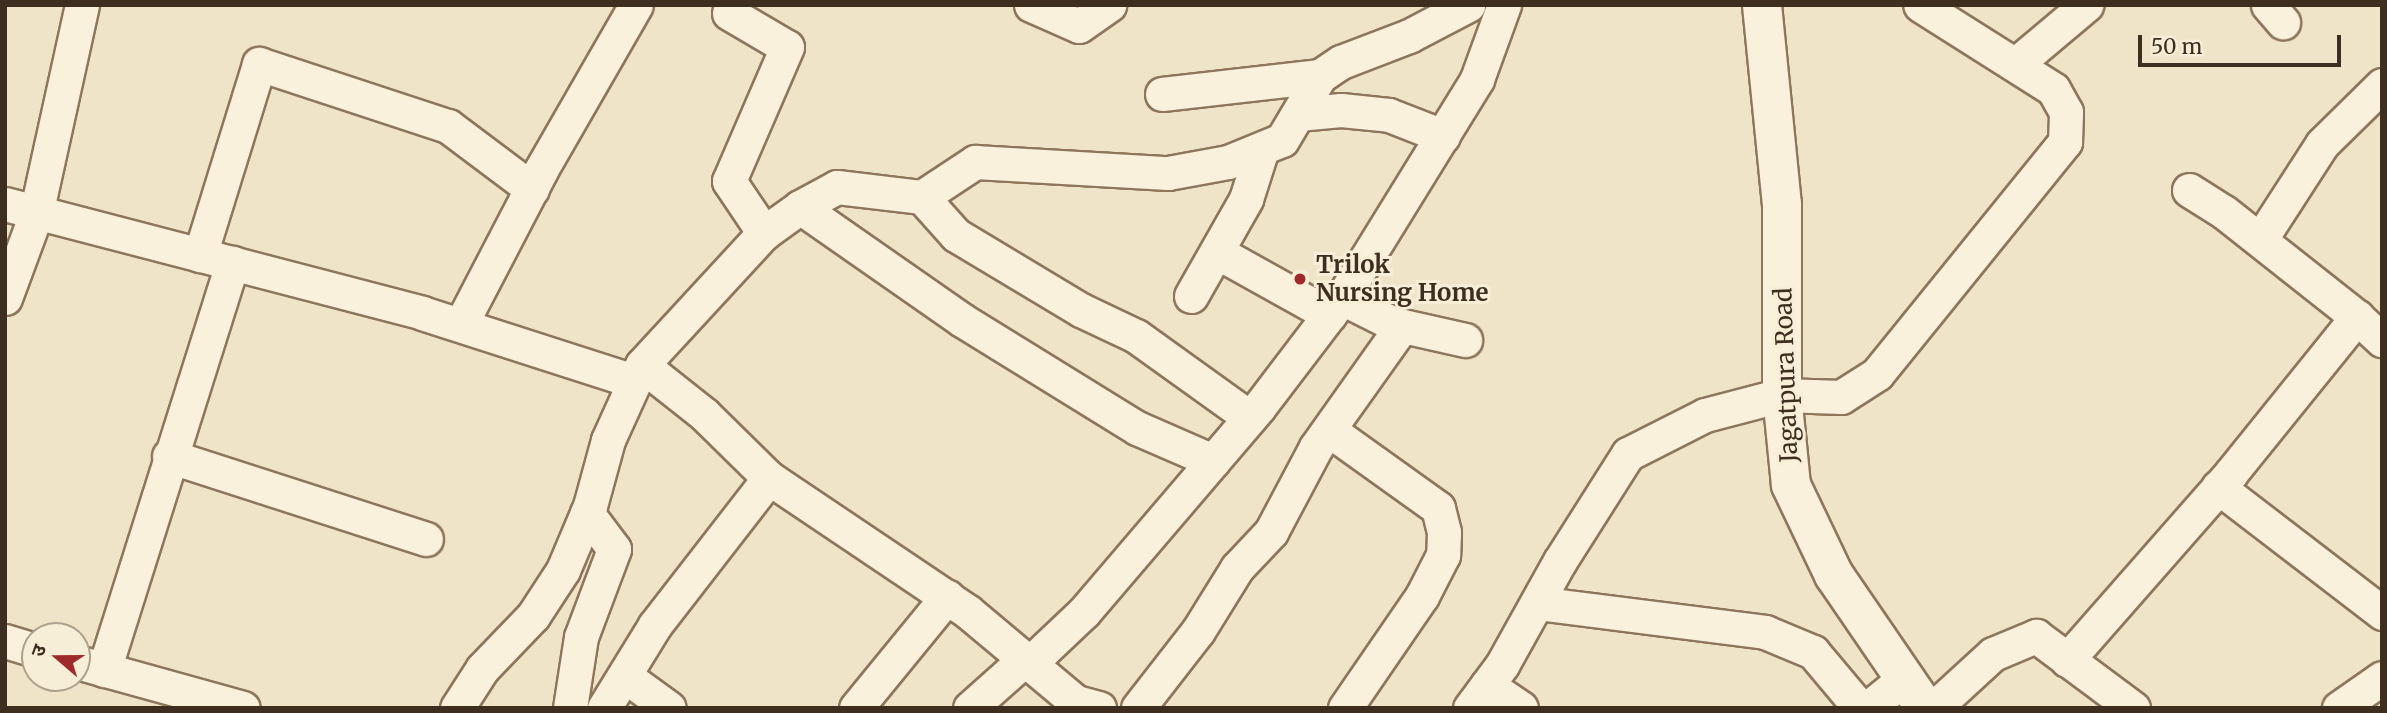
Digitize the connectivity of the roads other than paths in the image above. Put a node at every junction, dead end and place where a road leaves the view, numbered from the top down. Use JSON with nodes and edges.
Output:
{"nodes":[{"id":1,"x":82,"y":5,"type":"edge"},
{"id":2,"x":636,"y":5,"type":"edge"},
{"id":3,"x":1031,"y":5,"type":"edge"},
{"id":4,"x":1109,"y":5,"type":"edge"},
{"id":5,"x":1468,"y":5,"type":"edge"},
{"id":6,"x":1504,"y":5,"type":"edge"},
{"id":7,"x":1762,"y":5,"type":"edge"},
{"id":8,"x":1920,"y":5,"type":"edge"},
{"id":9,"x":2086,"y":5,"type":"edge"},
{"id":10,"x":727,"y":8,"type":"edge"},
{"id":11,"x":2016,"y":64,"type":"junction"},
{"id":12,"x":1320,"y":76,"type":"junction"},
{"id":13,"x":2382,"y":85,"type":"edge"},
{"id":14,"x":1163,"y":94,"type":"dead end"},
{"id":15,"x":1298,"y":114,"type":"junction"},
{"id":16,"x":1443,"y":136,"type":"junction"},
{"id":17,"x":1262,"y":149,"type":"junction"},
{"id":18,"x":531,"y":189,"type":"junction"},
{"id":19,"x":2189,"y":190,"type":"dead end"},
{"id":20,"x":922,"y":197,"type":"junction"},
{"id":21,"x":800,"y":207,"type":"junction"},
{"id":22,"x":20,"y":209,"type":"edge"},
{"id":23,"x":764,"y":233,"type":"junction"},
{"id":24,"x":2260,"y":240,"type":"junction"},
{"id":25,"x":1217,"y":252,"type":"junction"},
{"id":26,"x":200,"y":255,"type":"junction"},
{"id":27,"x":232,"y":263,"type":"junction"},
{"id":28,"x":1191,"y":296,"type":"dead end"},
{"id":29,"x":5,"y":298,"type":"edge"},
{"id":30,"x":1336,"y":307,"type":"junction"},
{"id":31,"x":2357,"y":317,"type":"junction"},
{"id":32,"x":461,"y":324,"type":"junction"},
{"id":33,"x":1402,"y":326,"type":"junction"},
{"id":34,"x":1465,"y":340,"type":"dead end"},
{"id":35,"x":2382,"y":340,"type":"edge"},
{"id":36,"x":638,"y":373,"type":"junction"},
{"id":37,"x":1782,"y":395,"type":"junction"},
{"id":38,"x":1250,"y":418,"type":"junction"},
{"id":39,"x":1329,"y":430,"type":"junction"},
{"id":40,"x":169,"y":456,"type":"junction"},
{"id":41,"x":1213,"y":461,"type":"junction"},
{"id":42,"x":769,"y":478,"type":"junction"},
{"id":43,"x":2218,"y":487,"type":"junction"},
{"id":44,"x":587,"y":513,"type":"junction"},
{"id":45,"x":426,"y":539,"type":"dead end"},
{"id":46,"x":947,"y":597,"type":"junction"},
{"id":47,"x":1537,"y":603,"type":"junction"},
{"id":48,"x":2382,"y":612,"type":"edge"},
{"id":49,"x":2067,"y":660,"type":"junction"},
{"id":50,"x":1026,"y":662,"type":"junction"},
{"id":51,"x":91,"y":663,"type":"edge"},
{"id":52,"x":91,"y":666,"type":"edge"},
{"id":53,"x":625,"y":676,"type":"junction"},
{"id":54,"x":2382,"y":678,"type":"edge"},
{"id":55,"x":1915,"y":693,"type":"edge"},
{"id":56,"x":1478,"y":696,"type":"edge"},
{"id":57,"x":1082,"y":706,"type":"edge"},
{"id":58,"x":243,"y":708,"type":"edge"},
{"id":59,"x":457,"y":708,"type":"edge"},
{"id":60,"x":570,"y":708,"type":"edge"},
{"id":61,"x":604,"y":708,"type":"edge"},
{"id":62,"x":669,"y":708,"type":"edge"},
{"id":63,"x":856,"y":708,"type":"edge"},
{"id":64,"x":970,"y":708,"type":"edge"},
{"id":65,"x":1138,"y":708,"type":"edge"},
{"id":66,"x":1345,"y":708,"type":"edge"},
{"id":67,"x":1521,"y":708,"type":"edge"},
{"id":68,"x":1860,"y":708,"type":"edge"},
{"id":69,"x":1868,"y":708,"type":"edge"},
{"id":70,"x":1934,"y":708,"type":"edge"},
{"id":71,"x":2133,"y":708,"type":"edge"},
{"id":72,"x":2339,"y":708,"type":"edge"}],
"edges":[{"from":1,"to":22,"type":"street"},
{"from":2,"to":18,"type":"street"},
{"from":3,"to":4,"type":"street"},
{"from":5,"to":12,"type":"street"},
{"from":6,"to":16,"type":"street"},
{"from":7,"to":37,"type":"street","name":"Jagatpura Road"},
{"from":8,"to":11,"type":"street"},
{"from":9,"to":11,"type":"street"},
{"from":10,"to":23,"type":"street"},
{"from":11,"to":37,"type":"street"},
{"from":12,"to":14,"type":"street"},
{"from":12,"to":15,"type":"street"},
{"from":13,"to":24,"type":"street"},
{"from":15,"to":16,"type":"street"},
{"from":15,"to":17,"type":"street"},
{"from":16,"to":30,"type":"street"},
{"from":17,"to":20,"type":"street"},
{"from":17,"to":25,"type":"street"},
{"from":18,"to":26,"type":"street"},
{"from":18,"to":32,"type":"street"},
{"from":19,"to":24,"type":"street"},
{"from":20,"to":21,"type":"street"},
{"from":20,"to":38,"type":"street"},
{"from":21,"to":23,"type":"street"},
{"from":21,"to":41,"type":"street"},
{"from":22,"to":26,"type":"street"},
{"from":22,"to":29,"type":"street"},
{"from":23,"to":36,"type":"street"},
{"from":24,"to":31,"type":"street"},
{"from":25,"to":28,"type":"street"},
{"from":25,"to":30,"type":"street"},
{"from":26,"to":27,"type":"street"},
{"from":27,"to":32,"type":"street"},
{"from":27,"to":40,"type":"street"},
{"from":30,"to":33,"type":"street"},
{"from":30,"to":38,"type":"street"},
{"from":31,"to":35,"type":"street"},
{"from":31,"to":43,"type":"street"},
{"from":32,"to":36,"type":"street"},
{"from":33,"to":34,"type":"street"},
{"from":33,"to":39,"type":"street"},
{"from":36,"to":42,"type":"street"},
{"from":36,"to":44,"type":"street"},
{"from":37,"to":47,"type":"street"},
{"from":37,"to":55,"type":"street","name":"Jagatpura Road"},
{"from":38,"to":41,"type":"street"},
{"from":39,"to":65,"type":"street"},
{"from":39,"to":66,"type":"street"},
{"from":40,"to":45,"type":"street"},
{"from":40,"to":51,"type":"street"},
{"from":41,"to":50,"type":"street"},
{"from":42,"to":46,"type":"street"},
{"from":42,"to":53,"type":"street"},
{"from":43,"to":48,"type":"street"},
{"from":43,"to":49,"type":"street"},
{"from":44,"to":59,"type":"street"},
{"from":44,"to":60,"type":"street"},
{"from":46,"to":50,"type":"street"},
{"from":46,"to":63,"type":"street"},
{"from":47,"to":56,"type":"street"},
{"from":47,"to":68,"type":"street"},
{"from":49,"to":70,"type":"street"},
{"from":49,"to":71,"type":"street"},
{"from":50,"to":57,"type":"street"},
{"from":50,"to":64,"type":"street"},
{"from":52,"to":58,"type":"street"},
{"from":53,"to":61,"type":"street"},
{"from":53,"to":62,"type":"street"},
{"from":54,"to":72,"type":"street"},
{"from":55,"to":69,"type":"street"},
{"from":56,"to":67,"type":"street"}]}
